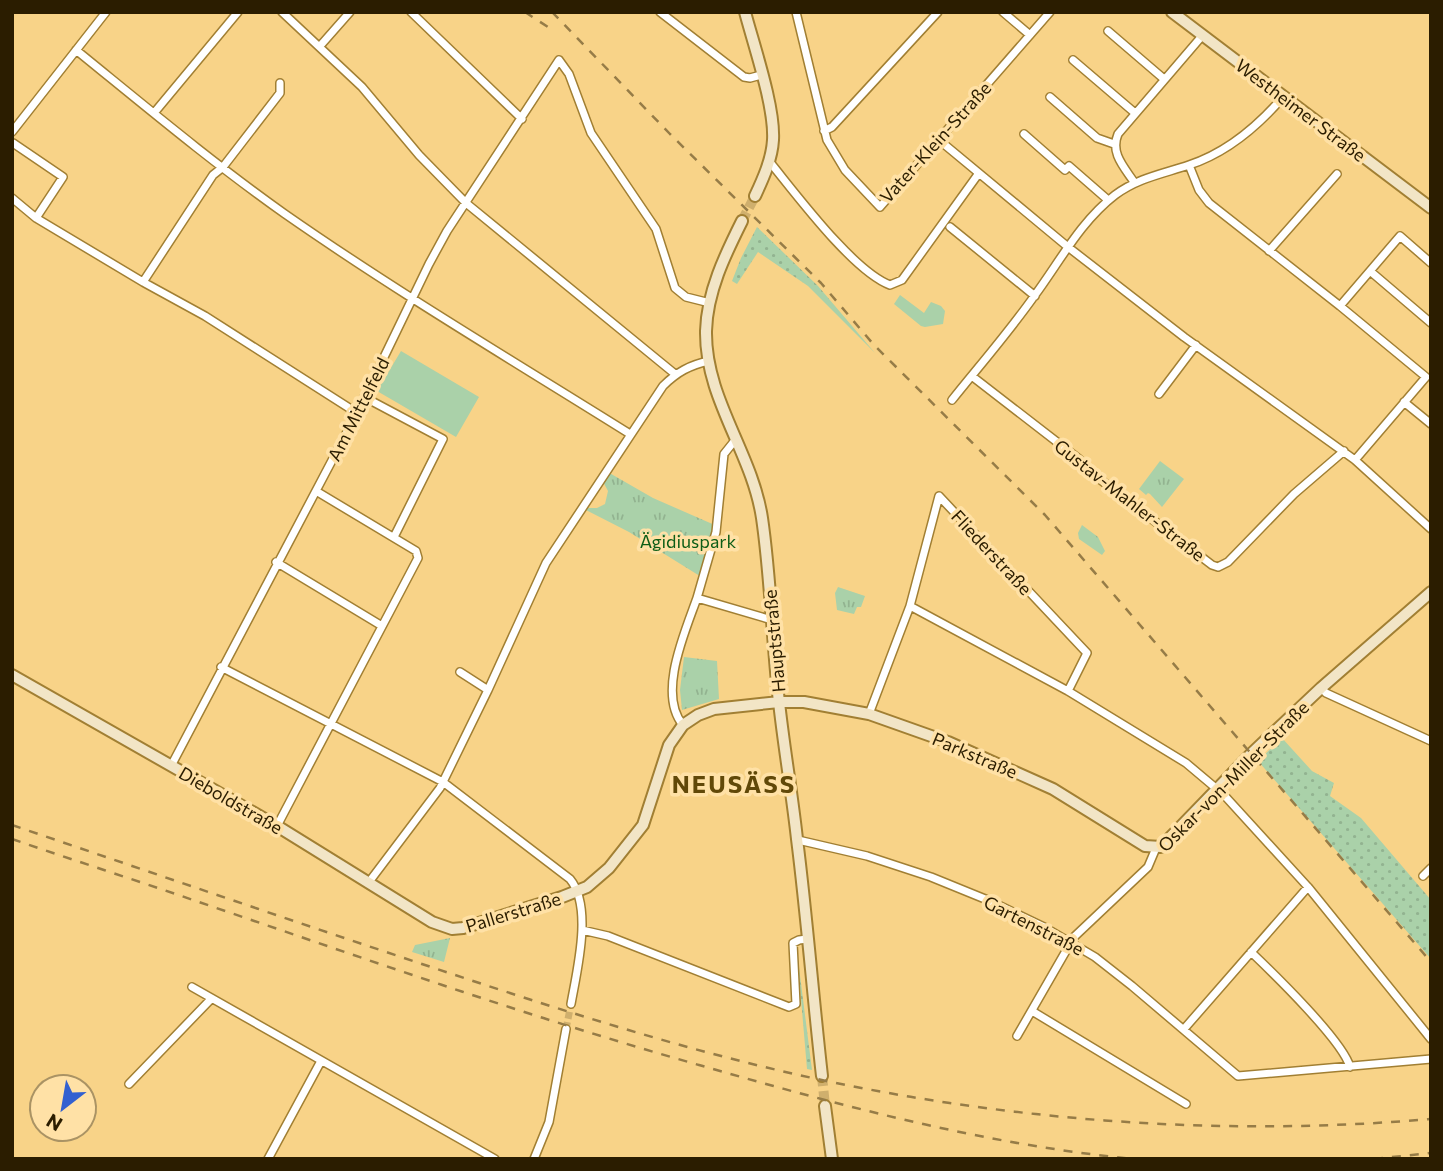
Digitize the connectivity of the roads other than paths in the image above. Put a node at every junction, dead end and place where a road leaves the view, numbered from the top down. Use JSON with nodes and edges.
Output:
{"nodes":[{"id":1,"x":106,"y":12,"type":"edge"},
{"id":2,"x":238,"y":12,"type":"edge"},
{"id":3,"x":282,"y":12,"type":"edge"},
{"id":4,"x":350,"y":12,"type":"edge"},
{"id":5,"x":411,"y":12,"type":"edge"},
{"id":6,"x":660,"y":12,"type":"edge"},
{"id":7,"x":746,"y":12,"type":"edge"},
{"id":8,"x":796,"y":12,"type":"edge"},
{"id":9,"x":938,"y":12,"type":"edge"},
{"id":10,"x":1003,"y":12,"type":"edge"},
{"id":11,"x":1050,"y":12,"type":"edge"},
{"id":12,"x":1172,"y":12,"type":"edge"},
{"id":13,"x":1108,"y":31,"type":"dead end"},
{"id":14,"x":1030,"y":35,"type":"junction"},
{"id":15,"x":1202,"y":36,"type":"junction"},
{"id":16,"x":320,"y":46,"type":"junction"},
{"id":17,"x":76,"y":50,"type":"junction"},
{"id":18,"x":1073,"y":60,"type":"dead end"},
{"id":19,"x":761,"y":75,"type":"junction"},
{"id":20,"x":1164,"y":79,"type":"junction"},
{"id":21,"x":280,"y":83,"type":"dead end"},
{"id":22,"x":1050,"y":97,"type":"dead end"},
{"id":23,"x":1283,"y":97,"type":"junction"},
{"id":24,"x":154,"y":113,"type":"junction"},
{"id":25,"x":1135,"y":113,"type":"junction"},
{"id":26,"x":522,"y":118,"type":"junction"},
{"id":27,"x":824,"y":131,"type":"junction"},
{"id":28,"x":12,"y":132,"type":"edge"},
{"id":29,"x":1024,"y":134,"type":"dead end"},
{"id":30,"x":939,"y":140,"type":"junction"},
{"id":31,"x":12,"y":142,"type":"edge"},
{"id":32,"x":1114,"y":144,"type":"junction"},
{"id":33,"x":1189,"y":165,"type":"junction"},
{"id":34,"x":223,"y":167,"type":"junction"},
{"id":35,"x":774,"y":167,"type":"junction"},
{"id":36,"x":979,"y":173,"type":"junction"},
{"id":37,"x":1337,"y":174,"type":"dead end"},
{"id":38,"x":1134,"y":182,"type":"junction"},
{"id":39,"x":755,"y":196,"type":"tunnel mouth"},
{"id":40,"x":12,"y":198,"type":"edge"},
{"id":41,"x":1108,"y":201,"type":"junction"},
{"id":42,"x":466,"y":203,"type":"junction"},
{"id":43,"x":1431,"y":208,"type":"edge"},
{"id":44,"x":36,"y":218,"type":"junction"},
{"id":45,"x":743,"y":221,"type":"tunnel mouth"},
{"id":46,"x":950,"y":227,"type":"dead end"},
{"id":47,"x":1068,"y":247,"type":"junction"},
{"id":48,"x":1269,"y":251,"type":"junction"},
{"id":49,"x":1431,"y":263,"type":"edge"},
{"id":50,"x":1370,"y":271,"type":"junction"},
{"id":51,"x":143,"y":282,"type":"junction"},
{"id":52,"x":1035,"y":296,"type":"junction"},
{"id":53,"x":412,"y":298,"type":"junction"},
{"id":54,"x":710,"y":303,"type":"junction"},
{"id":55,"x":1340,"y":306,"type":"junction"},
{"id":56,"x":1431,"y":323,"type":"edge"},
{"id":57,"x":1196,"y":345,"type":"junction"},
{"id":58,"x":709,"y":361,"type":"junction"},
{"id":59,"x":675,"y":374,"type":"junction"},
{"id":60,"x":972,"y":377,"type":"junction"},
{"id":61,"x":1159,"y":394,"type":"dead end"},
{"id":62,"x":365,"y":397,"type":"junction"},
{"id":63,"x":952,"y":400,"type":"dead end"},
{"id":64,"x":1404,"y":402,"type":"junction"},
{"id":65,"x":357,"y":412,"type":"junction"},
{"id":66,"x":1431,"y":424,"type":"edge"},
{"id":67,"x":630,"y":434,"type":"junction"},
{"id":68,"x":736,"y":439,"type":"junction"},
{"id":69,"x":1344,"y":451,"type":"junction"},
{"id":70,"x":1355,"y":460,"type":"junction"},
{"id":71,"x":316,"y":491,"type":"junction"},
{"id":72,"x":1431,"y":529,"type":"edge"},
{"id":73,"x":394,"y":537,"type":"junction"},
{"id":74,"x":276,"y":562,"type":"junction"},
{"id":75,"x":1431,"y":592,"type":"edge"},
{"id":76,"x":696,"y":598,"type":"junction"},
{"id":77,"x":910,"y":606,"type":"junction"},
{"id":78,"x":772,"y":620,"type":"junction"},
{"id":79,"x":382,"y":626,"type":"junction"},
{"id":80,"x":221,"y":667,"type":"junction"},
{"id":81,"x":460,"y":672,"type":"dead end"},
{"id":82,"x":12,"y":676,"type":"edge"},
{"id":83,"x":1321,"y":688,"type":"junction"},
{"id":84,"x":488,"y":690,"type":"junction"},
{"id":85,"x":1068,"y":691,"type":"junction"},
{"id":86,"x":779,"y":702,"type":"junction"},
{"id":87,"x":869,"y":714,"type":"junction"},
{"id":88,"x":331,"y":724,"type":"junction"},
{"id":89,"x":683,"y":726,"type":"junction"},
{"id":90,"x":1431,"y":741,"type":"edge"},
{"id":91,"x":171,"y":766,"type":"junction"},
{"id":92,"x":443,"y":782,"type":"junction"},
{"id":93,"x":1218,"y":790,"type":"junction"},
{"id":94,"x":277,"y":826,"type":"junction"},
{"id":95,"x":798,"y":840,"type":"junction"},
{"id":96,"x":1157,"y":848,"type":"junction"},
{"id":97,"x":1431,"y":868,"type":"edge"},
{"id":98,"x":1423,"y":876,"type":"dead end"},
{"id":99,"x":369,"y":882,"type":"junction"},
{"id":100,"x":1308,"y":887,"type":"junction"},
{"id":101,"x":579,"y":891,"type":"junction"},
{"id":102,"x":447,"y":928,"type":"joint"},
{"id":103,"x":582,"y":930,"type":"junction"},
{"id":104,"x":807,"y":939,"type":"junction"},
{"id":105,"x":1071,"y":942,"type":"junction"},
{"id":106,"x":1251,"y":952,"type":"junction"},
{"id":107,"x":192,"y":988,"type":"dead end"},
{"id":108,"x":211,"y":999,"type":"junction"},
{"id":109,"x":571,"y":1004,"type":"tunnel mouth"},
{"id":110,"x":1032,"y":1011,"type":"junction"},
{"id":111,"x":566,"y":1029,"type":"tunnel mouth"},
{"id":112,"x":1184,"y":1029,"type":"junction"},
{"id":113,"x":1017,"y":1036,"type":"dead end"},
{"id":114,"x":1431,"y":1039,"type":"edge"},
{"id":115,"x":1431,"y":1059,"type":"edge"},
{"id":116,"x":321,"y":1061,"type":"junction"},
{"id":117,"x":1350,"y":1067,"type":"junction"},
{"id":118,"x":822,"y":1076,"type":"tunnel mouth"},
{"id":119,"x":129,"y":1084,"type":"dead end"},
{"id":120,"x":1186,"y":1104,"type":"dead end"},
{"id":121,"x":825,"y":1106,"type":"tunnel mouth"},
{"id":122,"x":268,"y":1159,"type":"edge"},
{"id":123,"x":495,"y":1159,"type":"edge"},
{"id":124,"x":534,"y":1159,"type":"edge"},
{"id":125,"x":832,"y":1159,"type":"edge"}],
"edges":[{"from":1,"to":17,"type":"street"},
{"from":2,"to":24,"type":"street"},
{"from":3,"to":16,"type":"street"},
{"from":4,"to":16,"type":"street"},
{"from":5,"to":26,"type":"street"},
{"from":6,"to":19,"type":"street"},
{"from":7,"to":19,"type":"street"},
{"from":8,"to":27,"type":"street","name":"Vater-Klein-Straße"},
{"from":9,"to":27,"type":"street"},
{"from":10,"to":14,"type":"street"},
{"from":11,"to":14,"type":"street","name":"Vater-Klein-Straße"},
{"from":12,"to":15,"type":"street","name":"Westheimer Straße"},
{"from":13,"to":20,"type":"street"},
{"from":14,"to":30,"type":"street","name":"Vater-Klein-Straße"},
{"from":15,"to":20,"type":"street"},
{"from":15,"to":23,"type":"street","name":"Westheimer Straße"},
{"from":16,"to":42,"type":"street"},
{"from":17,"to":24,"type":"street"},
{"from":17,"to":28,"type":"street"},
{"from":18,"to":25,"type":"street"},
{"from":19,"to":35,"type":"street"},
{"from":20,"to":25,"type":"street"},
{"from":21,"to":34,"type":"street"},
{"from":22,"to":32,"type":"street"},
{"from":23,"to":33,"type":"street"},
{"from":23,"to":43,"type":"street","name":"Westheimer Straße"},
{"from":24,"to":34,"type":"street"},
{"from":25,"to":32,"type":"street"},
{"from":26,"to":42,"type":"street","name":"Am Mittelfeld"},
{"from":26,"to":54,"type":"street","name":"Am Mittelfeld"},
{"from":27,"to":30,"type":"street","name":"Vater-Klein-Straße"},
{"from":29,"to":41,"type":"street"},
{"from":30,"to":36,"type":"street"},
{"from":31,"to":44,"type":"street"},
{"from":32,"to":38,"type":"street"},
{"from":33,"to":38,"type":"street"},
{"from":33,"to":48,"type":"street"},
{"from":34,"to":51,"type":"street"},
{"from":34,"to":53,"type":"street"},
{"from":35,"to":36,"type":"street"},
{"from":35,"to":39,"type":"street"},
{"from":36,"to":47,"type":"street"},
{"from":37,"to":48,"type":"street"},
{"from":38,"to":41,"type":"street"},
{"from":40,"to":44,"type":"street"},
{"from":41,"to":47,"type":"street"},
{"from":42,"to":53,"type":"street","name":"Am Mittelfeld"},
{"from":42,"to":59,"type":"street"},
{"from":44,"to":51,"type":"street"},
{"from":45,"to":54,"type":"street","name":"Hauptstraße"},
{"from":46,"to":52,"type":"street"},
{"from":47,"to":52,"type":"street"},
{"from":47,"to":57,"type":"street"},
{"from":48,"to":55,"type":"street"},
{"from":49,"to":50,"type":"street"},
{"from":50,"to":55,"type":"street"},
{"from":50,"to":56,"type":"street"},
{"from":51,"to":65,"type":"street"},
{"from":52,"to":60,"type":"street"},
{"from":53,"to":62,"type":"street","name":"Am Mittelfeld"},
{"from":53,"to":67,"type":"street"},
{"from":54,"to":58,"type":"street","name":"Hauptstraße"},
{"from":55,"to":64,"type":"street"},
{"from":57,"to":61,"type":"street"},
{"from":57,"to":69,"type":"street"},
{"from":58,"to":59,"type":"street"},
{"from":58,"to":68,"type":"street","name":"Hauptstraße"},
{"from":59,"to":67,"type":"street"},
{"from":60,"to":63,"type":"street"},
{"from":60,"to":69,"type":"street","name":"Gustav-Mahler-Straße"},
{"from":62,"to":65,"type":"street","name":"Am Mittelfeld"},
{"from":62,"to":73,"type":"street"},
{"from":64,"to":66,"type":"street"},
{"from":64,"to":70,"type":"street"},
{"from":65,"to":71,"type":"street","name":"Am Mittelfeld"},
{"from":67,"to":84,"type":"street"},
{"from":68,"to":76,"type":"street"},
{"from":68,"to":78,"type":"street","name":"Hauptstraße"},
{"from":69,"to":70,"type":"street"},
{"from":70,"to":72,"type":"street"},
{"from":71,"to":73,"type":"street"},
{"from":71,"to":74,"type":"street","name":"Am Mittelfeld"},
{"from":73,"to":79,"type":"street"},
{"from":74,"to":79,"type":"street"},
{"from":74,"to":80,"type":"street","name":"Am Mittelfeld"},
{"from":75,"to":83,"type":"street","name":"Oskar-von-Miller-Straße"},
{"from":76,"to":78,"type":"street"},
{"from":76,"to":89,"type":"street"},
{"from":77,"to":85,"type":"street"},
{"from":77,"to":85,"type":"street","name":"Fliederstraße"},
{"from":77,"to":87,"type":"street","name":"Fliederstraße"},
{"from":78,"to":86,"type":"street","name":"Hauptstraße"},
{"from":79,"to":88,"type":"street"},
{"from":80,"to":88,"type":"street"},
{"from":80,"to":91,"type":"street","name":"Am Mittelfeld"},
{"from":81,"to":84,"type":"street"},
{"from":82,"to":91,"type":"street","name":"Dieboldstraße"},
{"from":83,"to":90,"type":"street"},
{"from":83,"to":93,"type":"street","name":"Oskar-von-Miller-Straße"},
{"from":84,"to":92,"type":"street"},
{"from":85,"to":93,"type":"street"},
{"from":86,"to":87,"type":"street","name":"Parkstraße"},
{"from":86,"to":89,"type":"street","name":"Parkstraße"},
{"from":86,"to":95,"type":"street","name":"Hauptstraße"},
{"from":87,"to":96,"type":"street","name":"Parkstraße"},
{"from":88,"to":92,"type":"street"},
{"from":88,"to":94,"type":"street"},
{"from":89,"to":101,"type":"street"},
{"from":91,"to":94,"type":"street","name":"Dieboldstraße"},
{"from":92,"to":99,"type":"street"},
{"from":92,"to":101,"type":"street"},
{"from":93,"to":96,"type":"street","name":"Oskar-von-Miller-Straße"},
{"from":93,"to":100,"type":"street"},
{"from":94,"to":99,"type":"street","name":"Dieboldstraße"},
{"from":95,"to":104,"type":"street","name":"Hauptstraße"},
{"from":95,"to":105,"type":"street","name":"Gartenstraße"},
{"from":96,"to":105,"type":"street","name":"Oskar-von-Miller-Straße"},
{"from":97,"to":98,"type":"street"},
{"from":99,"to":102,"type":"street","name":"Dieboldstraße"},
{"from":100,"to":106,"type":"street"},
{"from":100,"to":114,"type":"street"},
{"from":101,"to":102,"type":"street","name":"Pallerstraße"},
{"from":101,"to":103,"type":"street"},
{"from":103,"to":104,"type":"street"},
{"from":103,"to":109,"type":"street"},
{"from":104,"to":118,"type":"street","name":"Hauptstraße"},
{"from":105,"to":110,"type":"street","name":"Oskar-von-Miller-Straße"},
{"from":105,"to":112,"type":"street","name":"Gartenstraße"},
{"from":106,"to":112,"type":"street"},
{"from":106,"to":117,"type":"street"},
{"from":107,"to":108,"type":"street"},
{"from":108,"to":116,"type":"street"},
{"from":108,"to":119,"type":"street"},
{"from":110,"to":113,"type":"street","name":"Oskar-von-Miller-Straße"},
{"from":110,"to":120,"type":"street"},
{"from":111,"to":124,"type":"street"},
{"from":112,"to":117,"type":"street","name":"Gartenstraße"},
{"from":115,"to":117,"type":"street"},
{"from":116,"to":122,"type":"street"},
{"from":116,"to":123,"type":"street"},
{"from":121,"to":125,"type":"street"}]}
